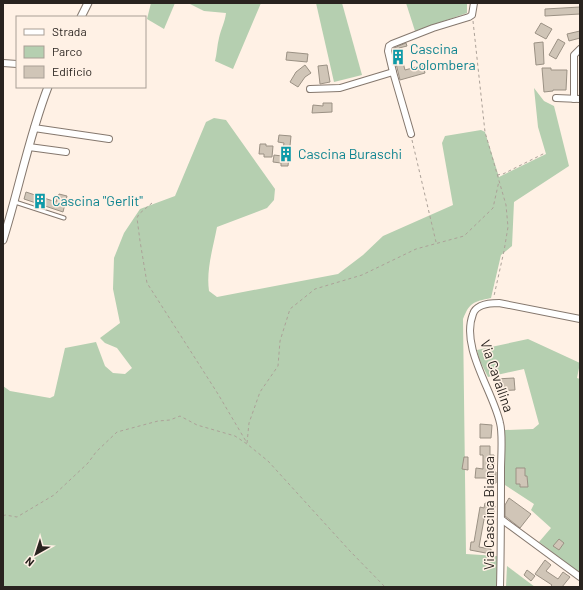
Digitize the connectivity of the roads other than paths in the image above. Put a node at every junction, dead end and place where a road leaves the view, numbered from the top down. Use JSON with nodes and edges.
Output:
{"nodes":[{"id":1,"x":88,"y":3,"type":"edge"},
{"id":2,"x":474,"y":3,"type":"edge"},
{"id":3,"x":82,"y":16,"type":"edge"},
{"id":4,"x":580,"y":50,"type":"edge"},
{"id":5,"x":3,"y":63,"type":"edge"},
{"id":6,"x":16,"y":64,"type":"edge"},
{"id":7,"x":393,"y":72,"type":"junction"},
{"id":8,"x":48,"y":88,"type":"edge"},
{"id":9,"x":310,"y":89,"type":"dead end"},
{"id":10,"x":556,"y":98,"type":"dead end"},
{"id":11,"x":577,"y":99,"type":"edge"},
{"id":12,"x":34,"y":128,"type":"junction"},
{"id":13,"x":411,"y":134,"type":"road end"},
{"id":14,"x":109,"y":139,"type":"dead end"},
{"id":15,"x":29,"y":147,"type":"junction"},
{"id":16,"x":66,"y":152,"type":"dead end"},
{"id":17,"x":15,"y":202,"type":"junction"},
{"id":18,"x":64,"y":218,"type":"dead end"},
{"id":19,"x":3,"y":240,"type":"edge"},
{"id":20,"x":580,"y":319,"type":"edge"},
{"id":21,"x":501,"y":439,"type":"joint"},
{"id":22,"x":501,"y":519,"type":"junction"},
{"id":23,"x":580,"y":577,"type":"edge"},
{"id":24,"x":500,"y":587,"type":"edge"}],
"edges":[{"from":1,"to":3,"type":"street"},
{"from":2,"to":7,"type":"street"},
{"from":4,"to":11,"type":"street"},
{"from":5,"to":6,"type":"street"},
{"from":7,"to":9,"type":"street"},
{"from":7,"to":13,"type":"street"},
{"from":8,"to":12,"type":"street"},
{"from":10,"to":11,"type":"street"},
{"from":12,"to":14,"type":"street"},
{"from":12,"to":15,"type":"street"},
{"from":15,"to":16,"type":"street"},
{"from":15,"to":17,"type":"street"},
{"from":17,"to":18,"type":"lane"},
{"from":17,"to":19,"type":"street"},
{"from":20,"to":21,"type":"street","name":"Via Cavallina"},
{"from":21,"to":22,"type":"street","name":"Via Cascina Bianca"},
{"from":22,"to":23,"type":"street"},
{"from":22,"to":24,"type":"street","name":"Via Cascina Bianca"}]}
